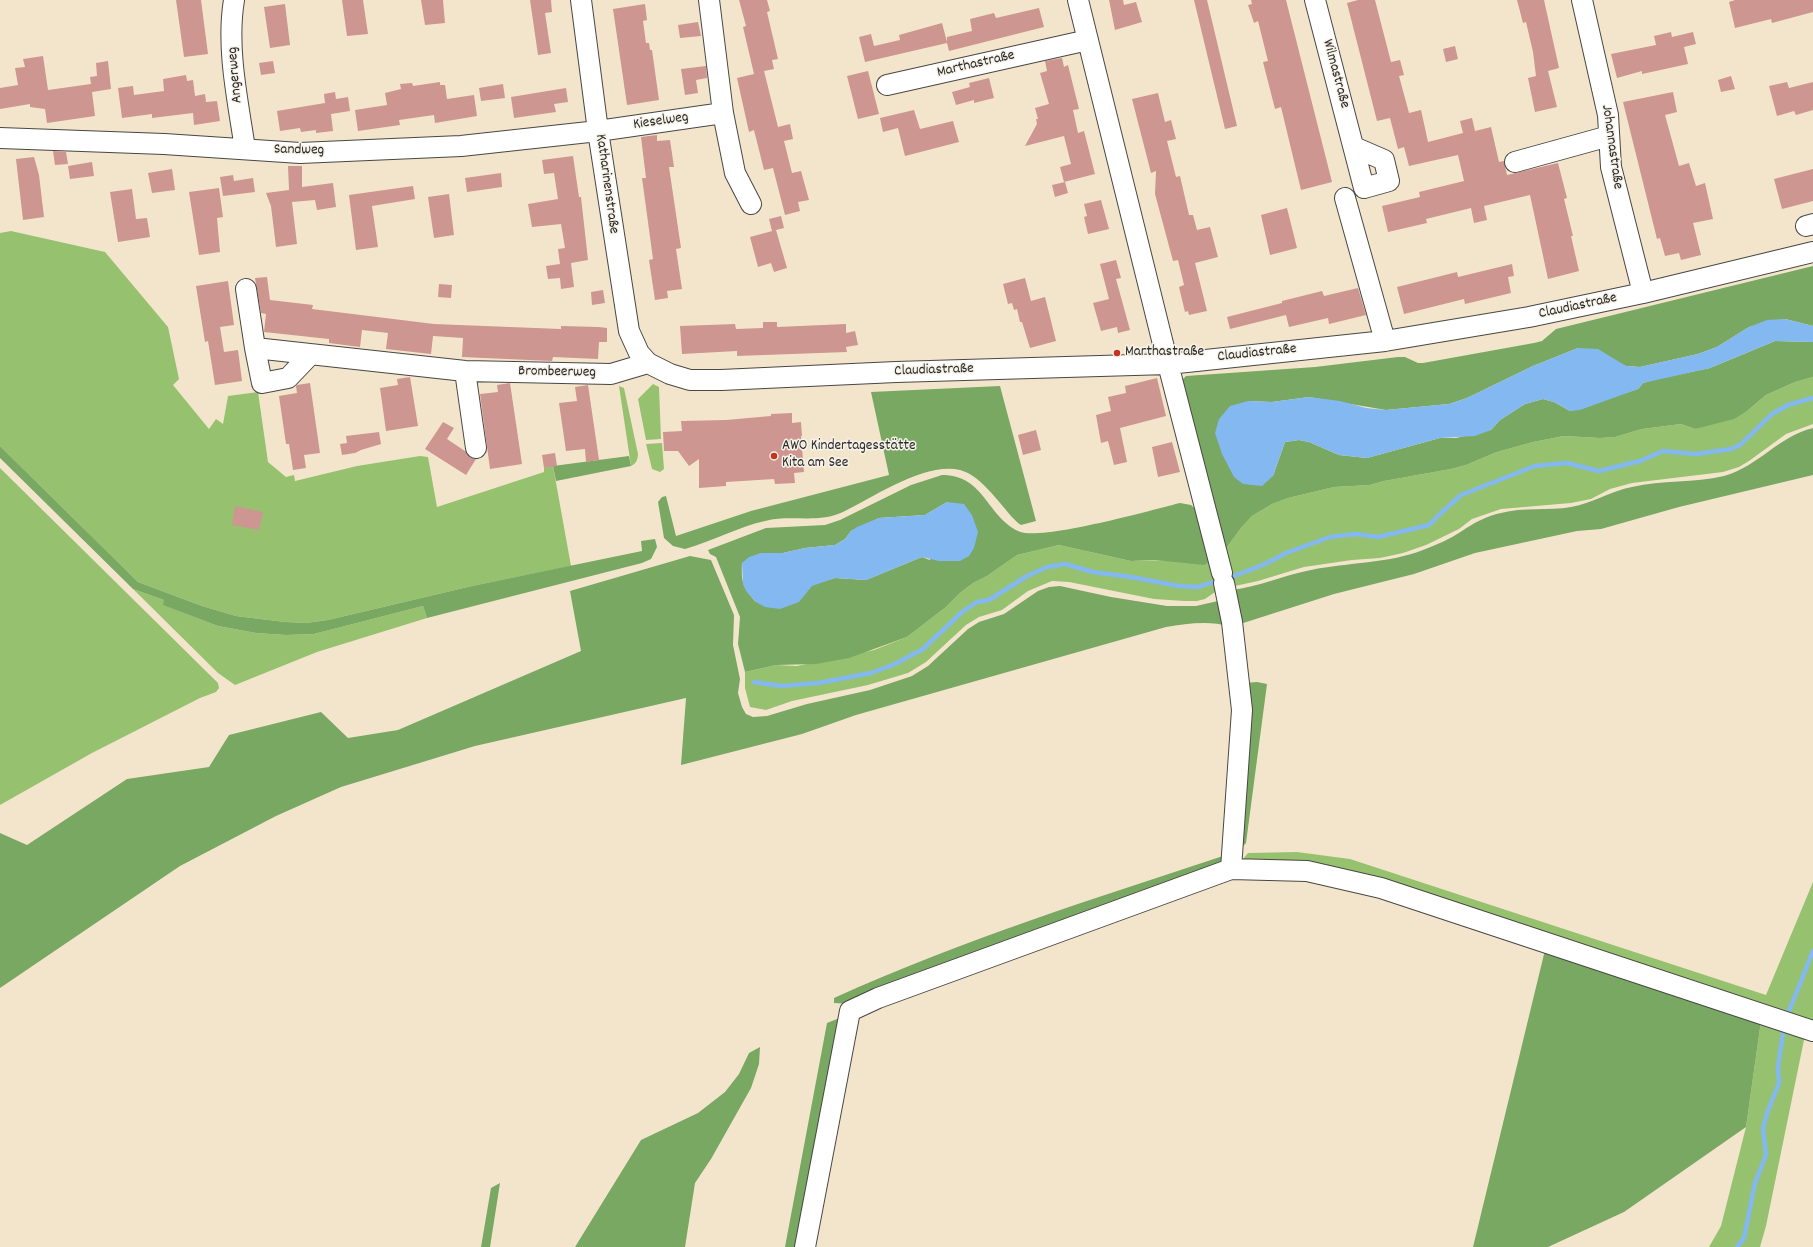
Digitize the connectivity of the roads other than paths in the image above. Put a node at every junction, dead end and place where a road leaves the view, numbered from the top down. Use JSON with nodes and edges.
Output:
{"nodes":[{"id":1,"x":234,"y":0,"type":"edge"},
{"id":2,"x":581,"y":0,"type":"edge"},
{"id":3,"x":708,"y":0,"type":"edge"},
{"id":4,"x":1078,"y":0,"type":"edge"},
{"id":5,"x":1316,"y":0,"type":"edge"},
{"id":6,"x":1582,"y":0,"type":"edge"},
{"id":7,"x":1088,"y":40,"type":"junction"},
{"id":8,"x":887,"y":85,"type":"dead end"},
{"id":9,"x":723,"y":112,"type":"junction"},
{"id":10,"x":598,"y":131,"type":"junction"},
{"id":11,"x":1609,"y":136,"type":"junction"},
{"id":12,"x":0,"y":138,"type":"edge"},
{"id":13,"x":1354,"y":147,"type":"dead end"},
{"id":14,"x":245,"y":149,"type":"junction"},
{"id":15,"x":1515,"y":162,"type":"dead end"},
{"id":16,"x":1345,"y":198,"type":"dead end"},
{"id":17,"x":751,"y":204,"type":"dead end"},
{"id":18,"x":1813,"y":252,"type":"edge"},
{"id":19,"x":246,"y":289,"type":"dead end"},
{"id":20,"x":1643,"y":293,"type":"junction"},
{"id":21,"x":1385,"y":341,"type":"junction"},
{"id":22,"x":254,"y":348,"type":"junction"},
{"id":23,"x":311,"y":354,"type":"junction"},
{"id":24,"x":648,"y":363,"type":"junction"},
{"id":25,"x":1168,"y":364,"type":"junction"},
{"id":26,"x":465,"y":371,"type":"junction"},
{"id":27,"x":476,"y":448,"type":"dead end"},
{"id":28,"x":1231,"y":869,"type":"junction"},
{"id":29,"x":1813,"y":1031,"type":"edge"},
{"id":30,"x":805,"y":1247,"type":"edge"}],
"edges":[{"from":1,"to":14,"type":"street","name":"Angerweg"},
{"from":2,"to":10,"type":"street","name":"Katharinenstraße"},
{"from":3,"to":9,"type":"street"},
{"from":4,"to":7,"type":"street"},
{"from":5,"to":13,"type":"street","name":"Wilmastraße"},
{"from":6,"to":11,"type":"street","name":"Johannastraße"},
{"from":7,"to":8,"type":"street","name":"Marthastraße"},
{"from":7,"to":25,"type":"street"},
{"from":9,"to":10,"type":"street","name":"Kieselweg"},
{"from":9,"to":17,"type":"street"},
{"from":10,"to":14,"type":"street","name":"Sandweg"},
{"from":10,"to":24,"type":"street","name":"Katharinenstraße"},
{"from":11,"to":15,"type":"street"},
{"from":11,"to":20,"type":"street","name":"Johannastraße"},
{"from":12,"to":14,"type":"street","name":"Sandweg"},
{"from":16,"to":21,"type":"street"},
{"from":18,"to":20,"type":"street","name":"Claudiastraße"},
{"from":19,"to":22,"type":"street"},
{"from":20,"to":21,"type":"street","name":"Claudiastraße"},
{"from":21,"to":25,"type":"street","name":"Claudiastraße"},
{"from":22,"to":23,"type":"street","name":"Brombeerweg"},
{"from":22,"to":23,"type":"street"},
{"from":23,"to":26,"type":"street","name":"Brombeerweg"},
{"from":24,"to":25,"type":"street","name":"Claudiastraße"},
{"from":24,"to":26,"type":"street","name":"Brombeerweg"},
{"from":25,"to":28,"type":"street"},
{"from":26,"to":27,"type":"street"},
{"from":28,"to":29,"type":"street"},
{"from":28,"to":30,"type":"street"}]}
